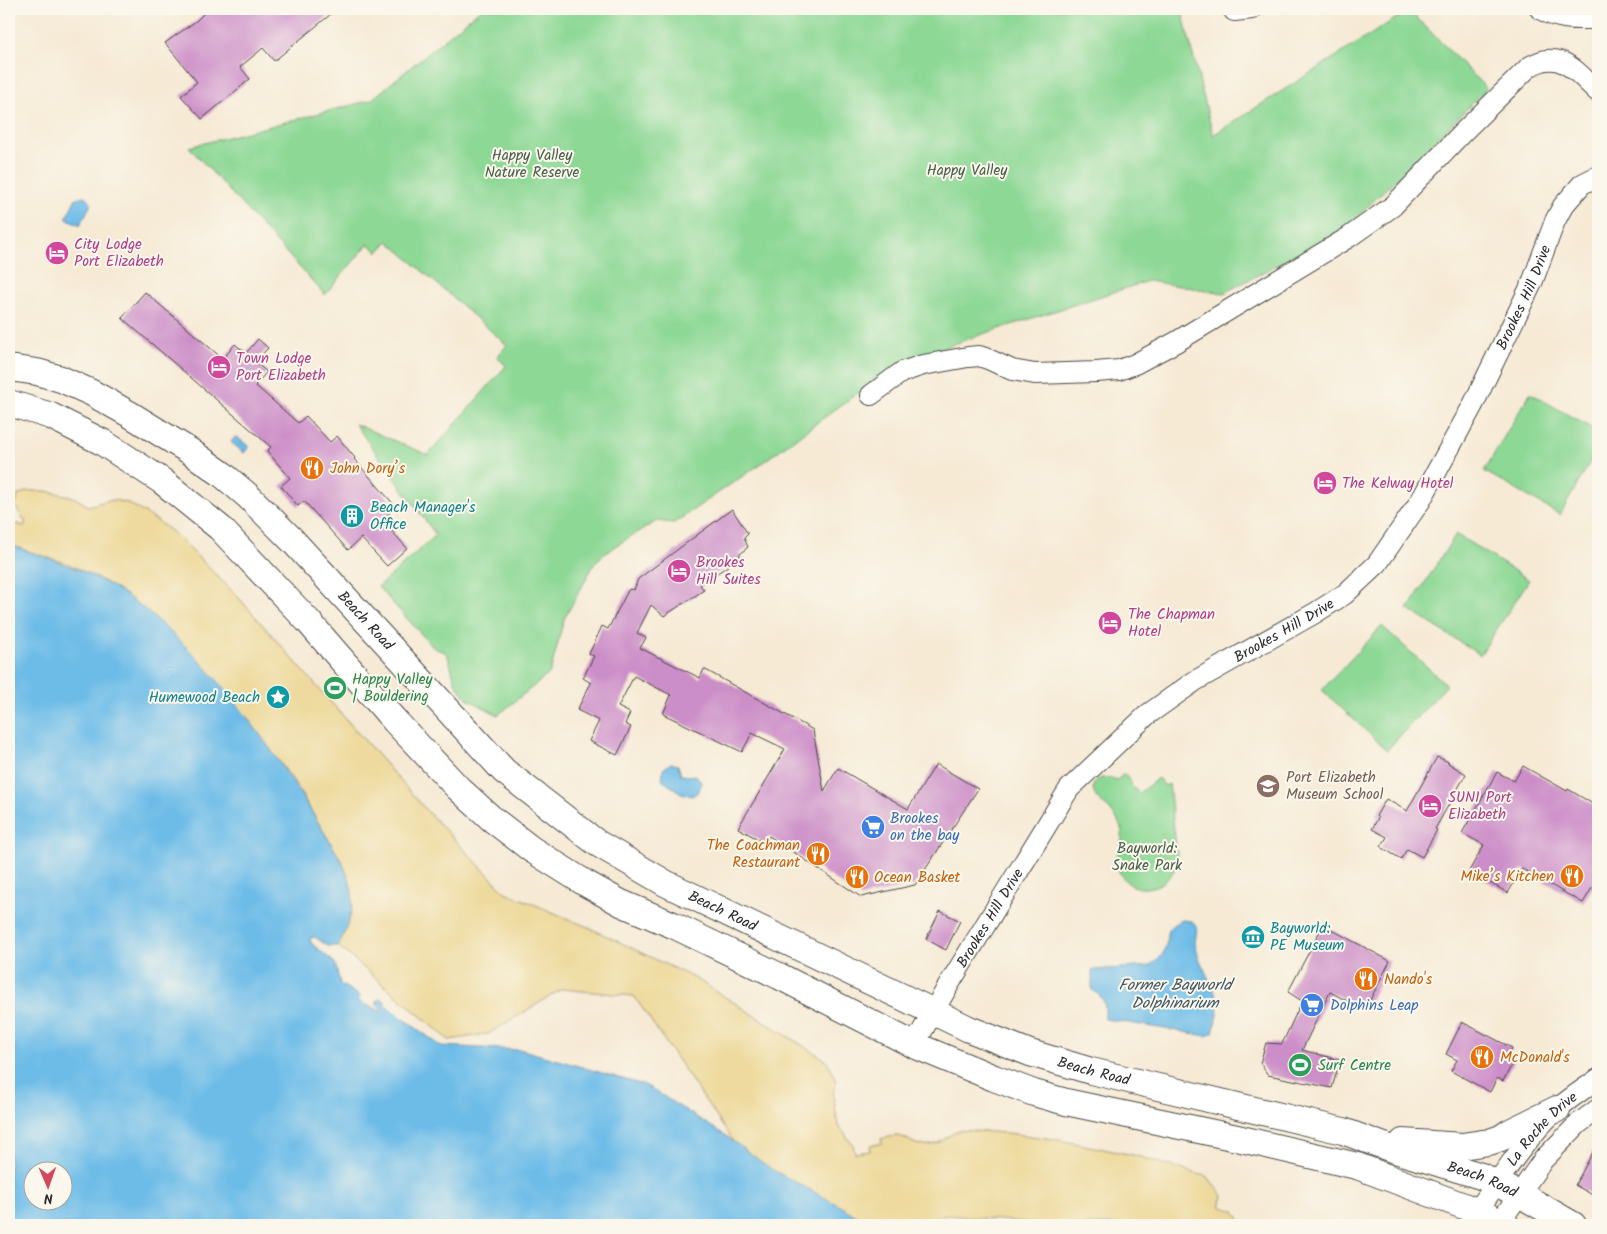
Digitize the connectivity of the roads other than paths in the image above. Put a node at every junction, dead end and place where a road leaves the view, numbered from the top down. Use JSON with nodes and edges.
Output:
{"nodes":[{"id":1,"x":1540,"y":9,"type":"edge"},
{"id":2,"x":1598,"y":18,"type":"edge"},
{"id":3,"x":1598,"y":92,"type":"edge"},
{"id":4,"x":1598,"y":176,"type":"edge"},
{"id":5,"x":9,"y":368,"type":"edge"},
{"id":6,"x":872,"y":395,"type":"dead end"},
{"id":7,"x":9,"y":403,"type":"edge"},
{"id":8,"x":934,"y":1011,"type":"junction"},
{"id":9,"x":914,"y":1045,"type":"junction"},
{"id":10,"x":1598,"y":1079,"type":"edge"},
{"id":11,"x":1557,"y":1109,"type":"junction"},
{"id":12,"x":1598,"y":1109,"type":"edge"},
{"id":13,"x":1262,"y":1111,"type":"junction"},
{"id":14,"x":1343,"y":1130,"type":"junction"},
{"id":15,"x":1256,"y":1142,"type":"junction"},
{"id":16,"x":1497,"y":1184,"type":"junction"},
{"id":17,"x":1521,"y":1195,"type":"junction"},
{"id":18,"x":1495,"y":1220,"type":"edge"},
{"id":19,"x":1572,"y":1225,"type":"edge"}],
"edges":[{"from":1,"to":2,"type":"street"},
{"from":3,"to":6,"type":"street"},
{"from":4,"to":8,"type":"street","name":"Brookes Hill Drive"},
{"from":5,"to":8,"type":"main road","name":"Beach Road"},
{"from":7,"to":9,"type":"main road","name":"Beach Road"},
{"from":8,"to":9,"type":"street","name":"Brookes Hill Drive"},
{"from":8,"to":13,"type":"main road","name":"Beach Road"},
{"from":9,"to":15,"type":"main road","name":"Beach Road"},
{"from":10,"to":11,"type":"street","name":"La Roche Drive"},
{"from":11,"to":14,"type":"main road"},
{"from":11,"to":16,"type":"street","name":"La Roche Drive"},
{"from":12,"to":17,"type":"street","name":"La Roche Drive"},
{"from":13,"to":14,"type":"main road","name":"Beach Road"},
{"from":13,"to":15,"type":"main road"},
{"from":14,"to":16,"type":"main road","name":"Beach Road"},
{"from":15,"to":18,"type":"main road","name":"Beach Road"},
{"from":16,"to":17,"type":"main road","name":"Beach Road"},
{"from":16,"to":18,"type":"street","name":"La Roche Drive"},
{"from":17,"to":18,"type":"street","name":"La Roche Drive"},
{"from":17,"to":19,"type":"main road","name":"Beach Road"}]}
